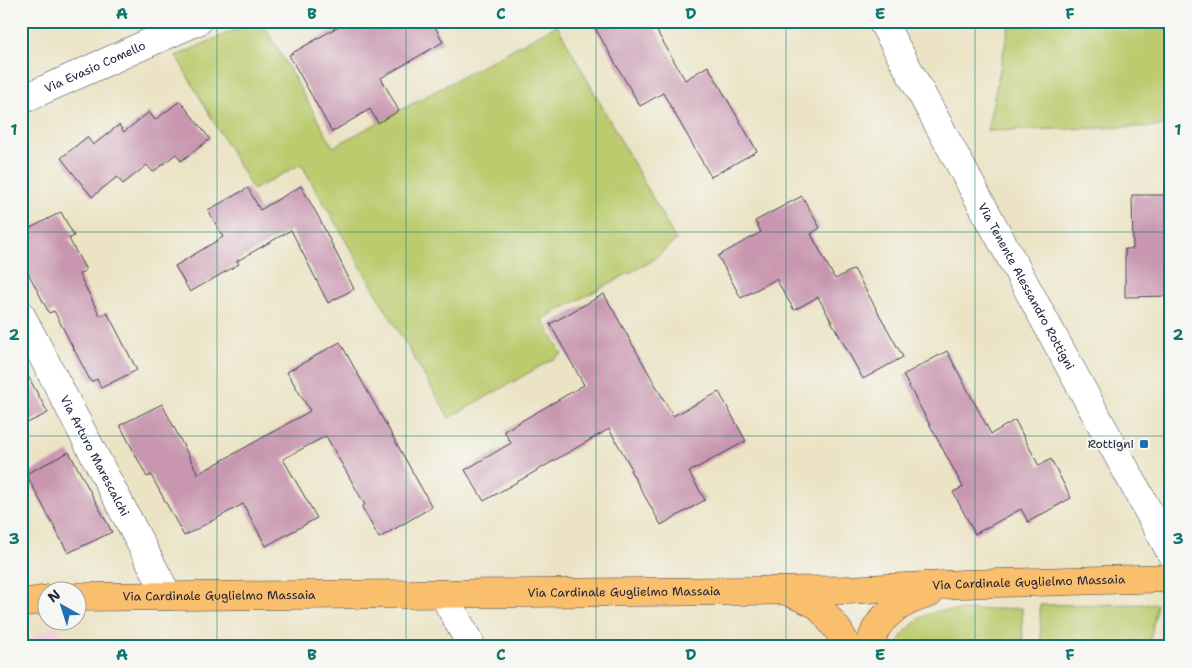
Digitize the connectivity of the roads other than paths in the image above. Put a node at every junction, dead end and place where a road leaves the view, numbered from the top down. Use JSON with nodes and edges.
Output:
{"nodes":[{"id":1,"x":198,"y":21,"type":"edge"},
{"id":2,"x":882,"y":21,"type":"edge"},
{"id":3,"x":21,"y":100,"type":"edge"},
{"id":4,"x":21,"y":315,"type":"edge"},
{"id":5,"x":1171,"y":553,"type":"edge"},
{"id":6,"x":1171,"y":578,"type":"edge"},
{"id":7,"x":963,"y":584,"type":"junction"},
{"id":8,"x":785,"y":591,"type":"junction"},
{"id":9,"x":443,"y":594,"type":"junction"},
{"id":10,"x":168,"y":596,"type":"junction"},
{"id":11,"x":88,"y":597,"type":"edge"},
{"id":12,"x":38,"y":600,"type":"edge"},
{"id":13,"x":21,"y":603,"type":"edge"},
{"id":14,"x":472,"y":647,"type":"edge"},
{"id":15,"x":848,"y":647,"type":"edge"},
{"id":16,"x":870,"y":647,"type":"edge"}],
"edges":[{"from":1,"to":3,"type":"street","name":"Via Evasio Comello"},
{"from":2,"to":5,"type":"street","name":"Via Tenente Alessandro Rottigni"},
{"from":4,"to":10,"type":"street","name":"Via Arturo Marescalchi"},
{"from":6,"to":7,"type":"main road","name":"Via Cardinale Guglielmo Massaia"},
{"from":7,"to":8,"type":"main road","name":"Via Cardinale Guglielmo Massaia"},
{"from":7,"to":16,"type":"main road"},
{"from":8,"to":9,"type":"main road","name":"Via Cardinale Guglielmo Massaia"},
{"from":8,"to":15,"type":"main road"},
{"from":9,"to":10,"type":"main road","name":"Via Cardinale Guglielmo Massaia"},
{"from":9,"to":14,"type":"street"},
{"from":10,"to":11,"type":"main road","name":"Via Cardinale Guglielmo Massaia"},
{"from":12,"to":13,"type":"main road"}]}
